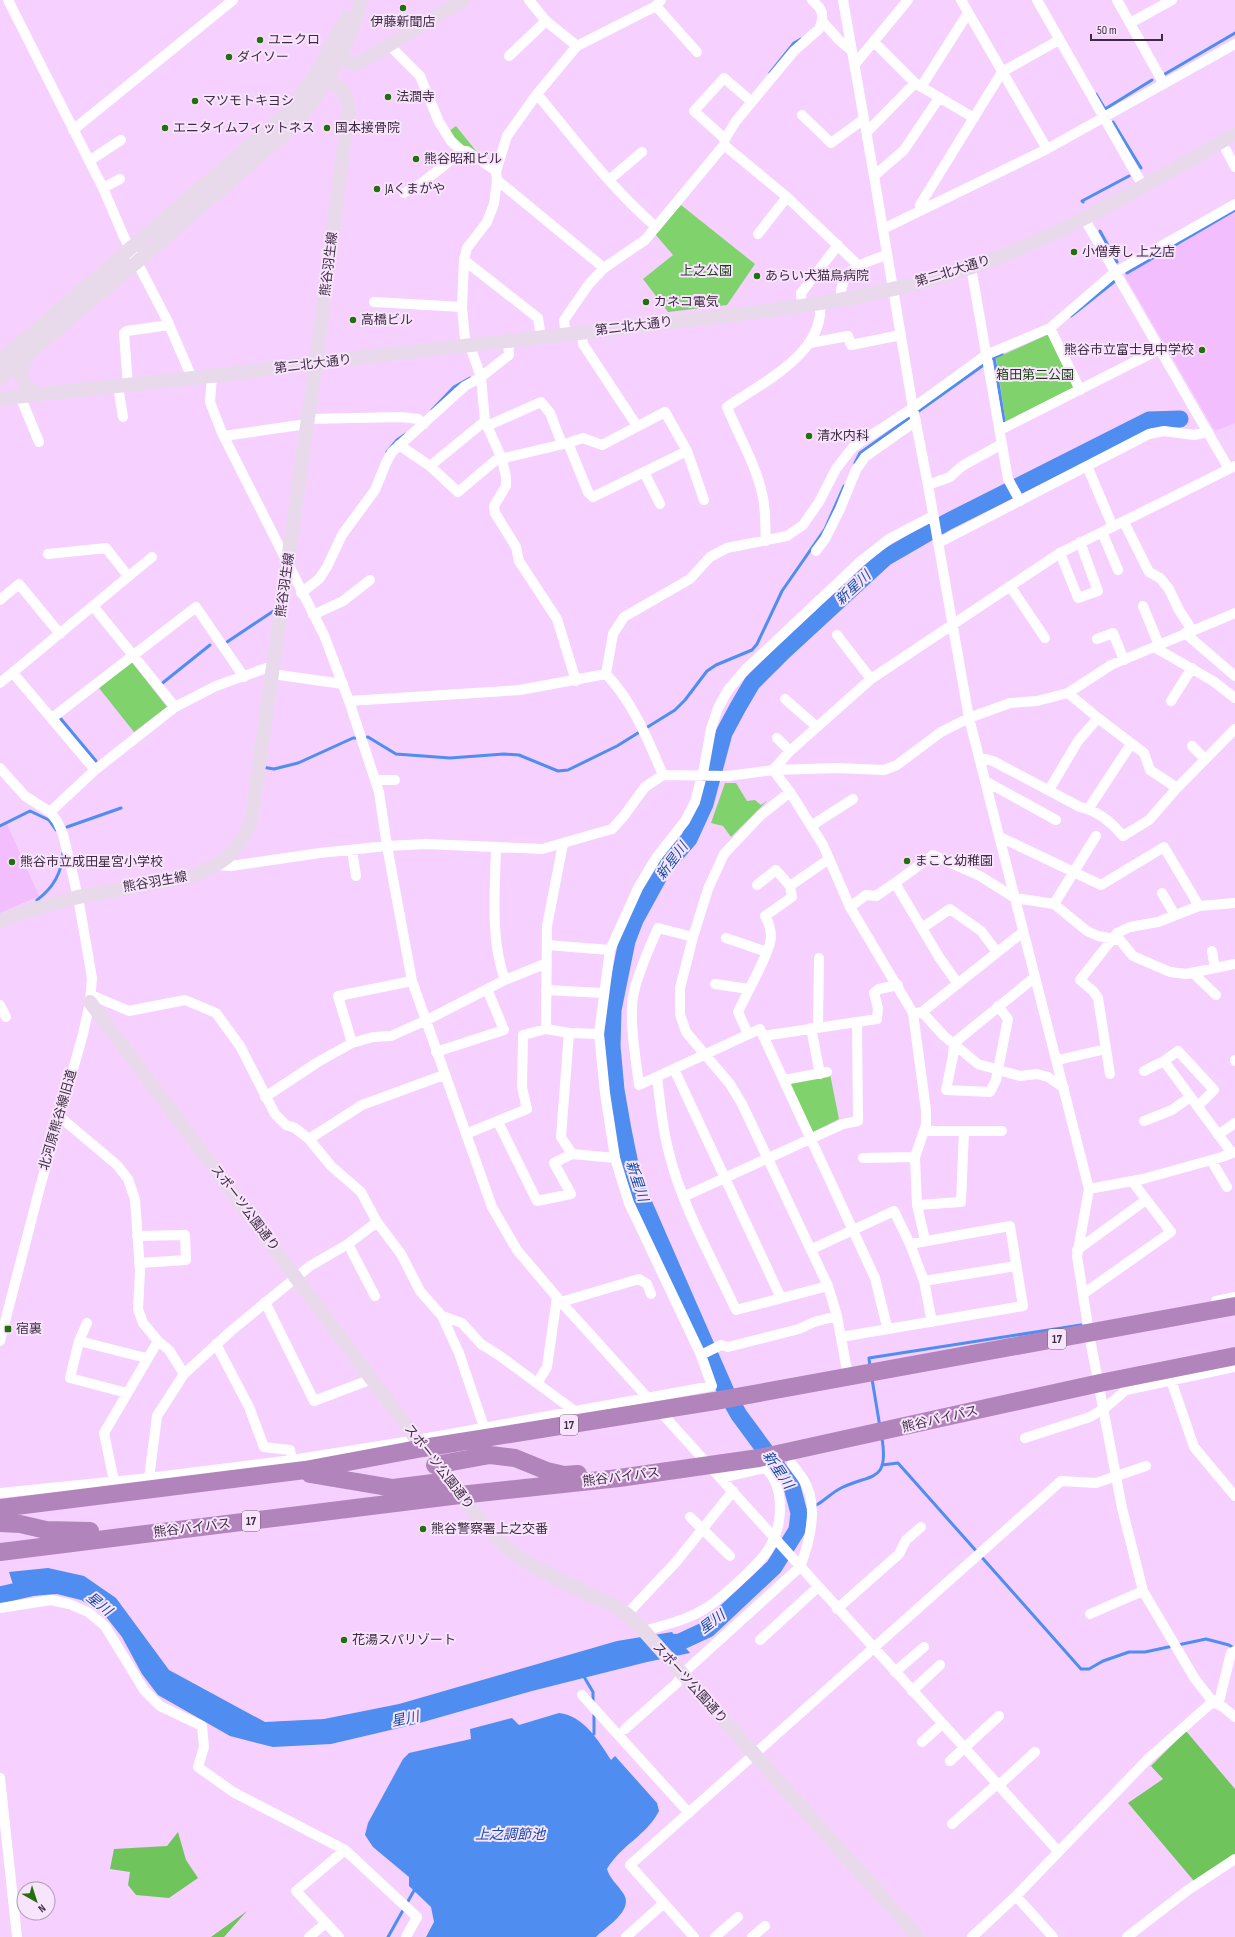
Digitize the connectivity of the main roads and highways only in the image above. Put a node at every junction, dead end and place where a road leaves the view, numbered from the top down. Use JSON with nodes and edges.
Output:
{"nodes":[{"id":1,"x":1235,"y":1306,"type":"edge"},
{"id":2,"x":1235,"y":1356,"type":"edge"},
{"id":3,"x":298,"y":1465,"type":"junction"},
{"id":4,"x":435,"y":1465,"type":"road end"},
{"id":5,"x":630,"y":1476,"type":"junction"},
{"id":6,"x":454,"y":1488,"type":"junction"},
{"id":7,"x":0,"y":1508,"type":"edge"},
{"id":8,"x":0,"y":1524,"type":"edge"},
{"id":9,"x":136,"y":1535,"type":"junction"},
{"id":10,"x":0,"y":1552,"type":"edge"}],
"edges":[{"from":1,"to":3,"type":"highway","number":"17"},
{"from":2,"to":5,"type":"highway","name":"熊谷バイパス","number":"17"},
{"from":3,"to":6,"type":"highway"},
{"from":3,"to":7,"type":"highway","number":"17"},
{"from":4,"to":5,"type":"highway"},
{"from":5,"to":6,"type":"highway","name":"熊谷バイパス","number":"17"},
{"from":6,"to":9,"type":"highway","name":"熊谷バイパス","number":"17"},
{"from":8,"to":9,"type":"highway"},
{"from":9,"to":10,"type":"highway","name":"熊谷バイパス","number":"17"}]}
